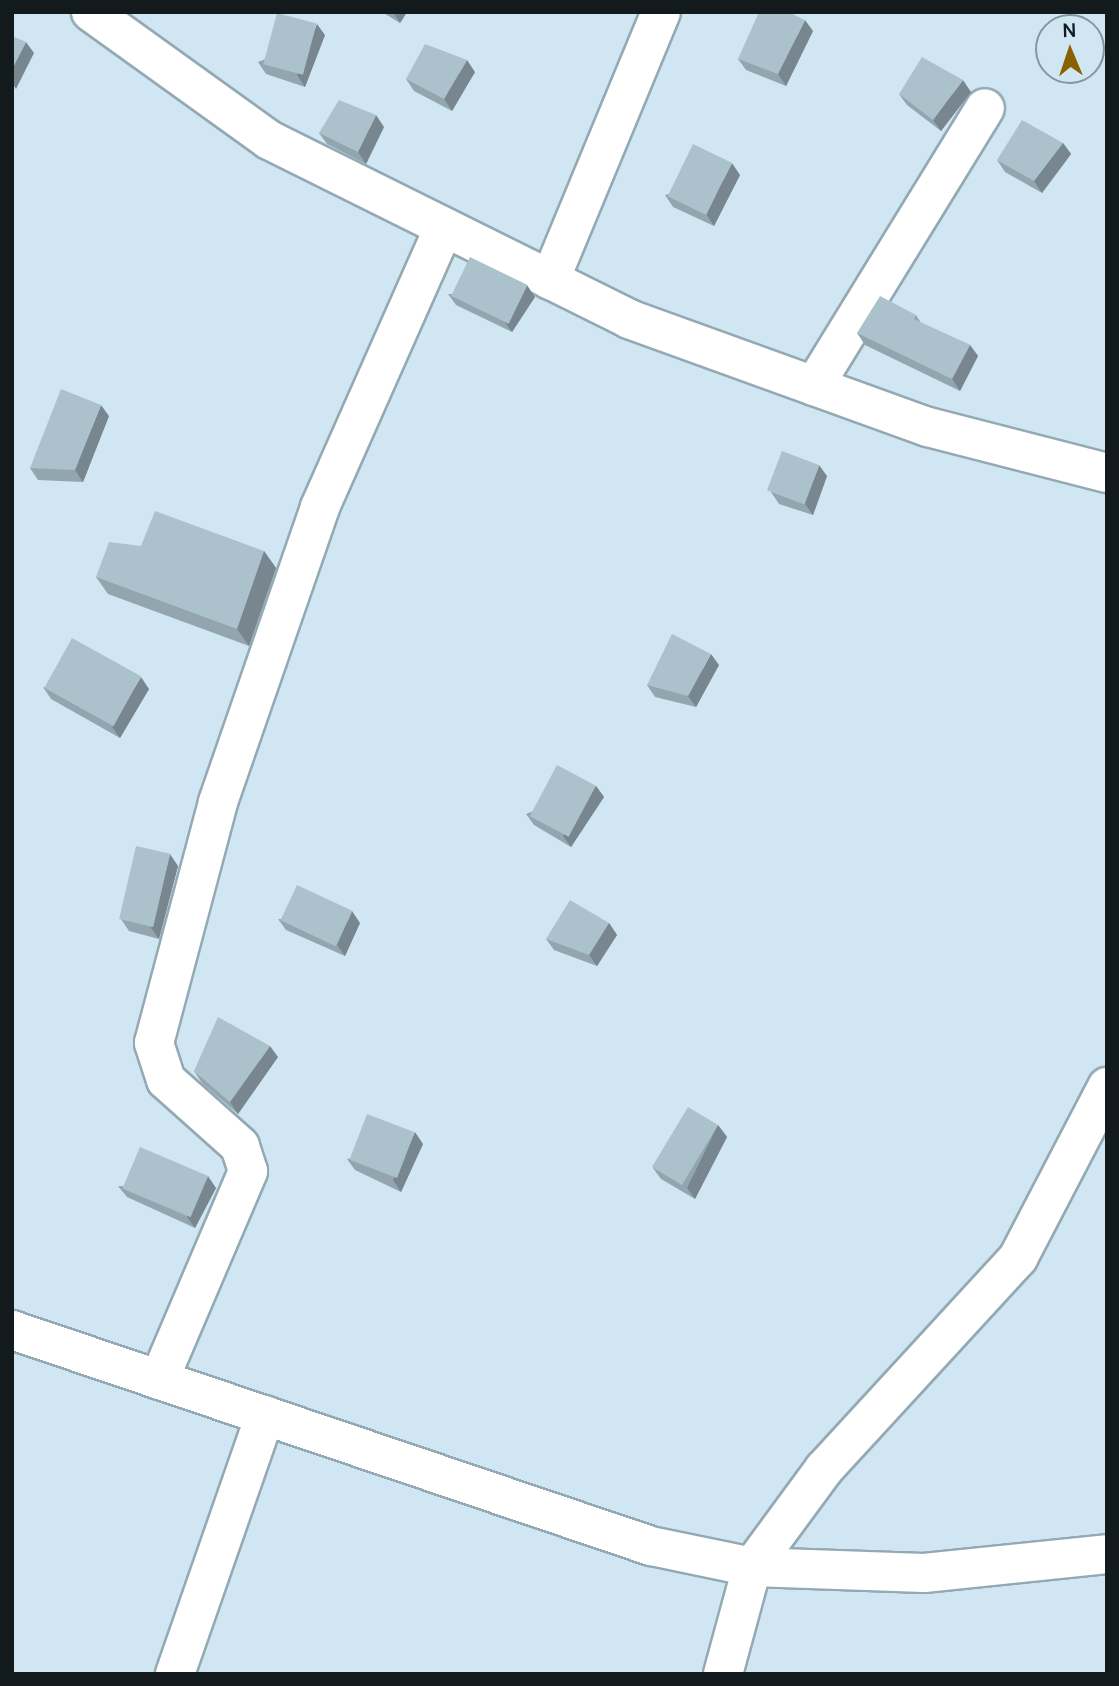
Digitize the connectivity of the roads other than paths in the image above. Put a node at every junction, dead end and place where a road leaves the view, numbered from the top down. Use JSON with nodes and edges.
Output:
{"nodes":[{"id":1,"x":91,"y":12,"type":"edge"},
{"id":2,"x":662,"y":12,"type":"edge"},
{"id":3,"x":985,"y":108,"type":"dead end"},
{"id":4,"x":444,"y":227,"type":"junction"},
{"id":5,"x":550,"y":280,"type":"junction"},
{"id":6,"x":814,"y":386,"type":"junction"},
{"id":7,"x":1107,"y":473,"type":"edge"},
{"id":8,"x":1107,"y":1087,"type":"edge"},
{"id":9,"x":12,"y":1330,"type":"edge"},
{"id":10,"x":159,"y":1380,"type":"junction"},
{"id":11,"x":265,"y":1415,"type":"junction"},
{"id":12,"x":1107,"y":1554,"type":"edge"},
{"id":13,"x":752,"y":1567,"type":"junction"},
{"id":14,"x":175,"y":1674,"type":"edge"},
{"id":15,"x":723,"y":1674,"type":"edge"}],
"edges":[{"from":1,"to":4,"type":"street"},
{"from":2,"to":5,"type":"street"},
{"from":3,"to":6,"type":"street"},
{"from":4,"to":5,"type":"street"},
{"from":4,"to":10,"type":"street"},
{"from":5,"to":6,"type":"street"},
{"from":6,"to":7,"type":"street"},
{"from":8,"to":13,"type":"street"},
{"from":9,"to":10,"type":"street"},
{"from":10,"to":11,"type":"street"},
{"from":11,"to":13,"type":"street"},
{"from":11,"to":14,"type":"street"},
{"from":12,"to":13,"type":"street"},
{"from":13,"to":15,"type":"street"}]}
